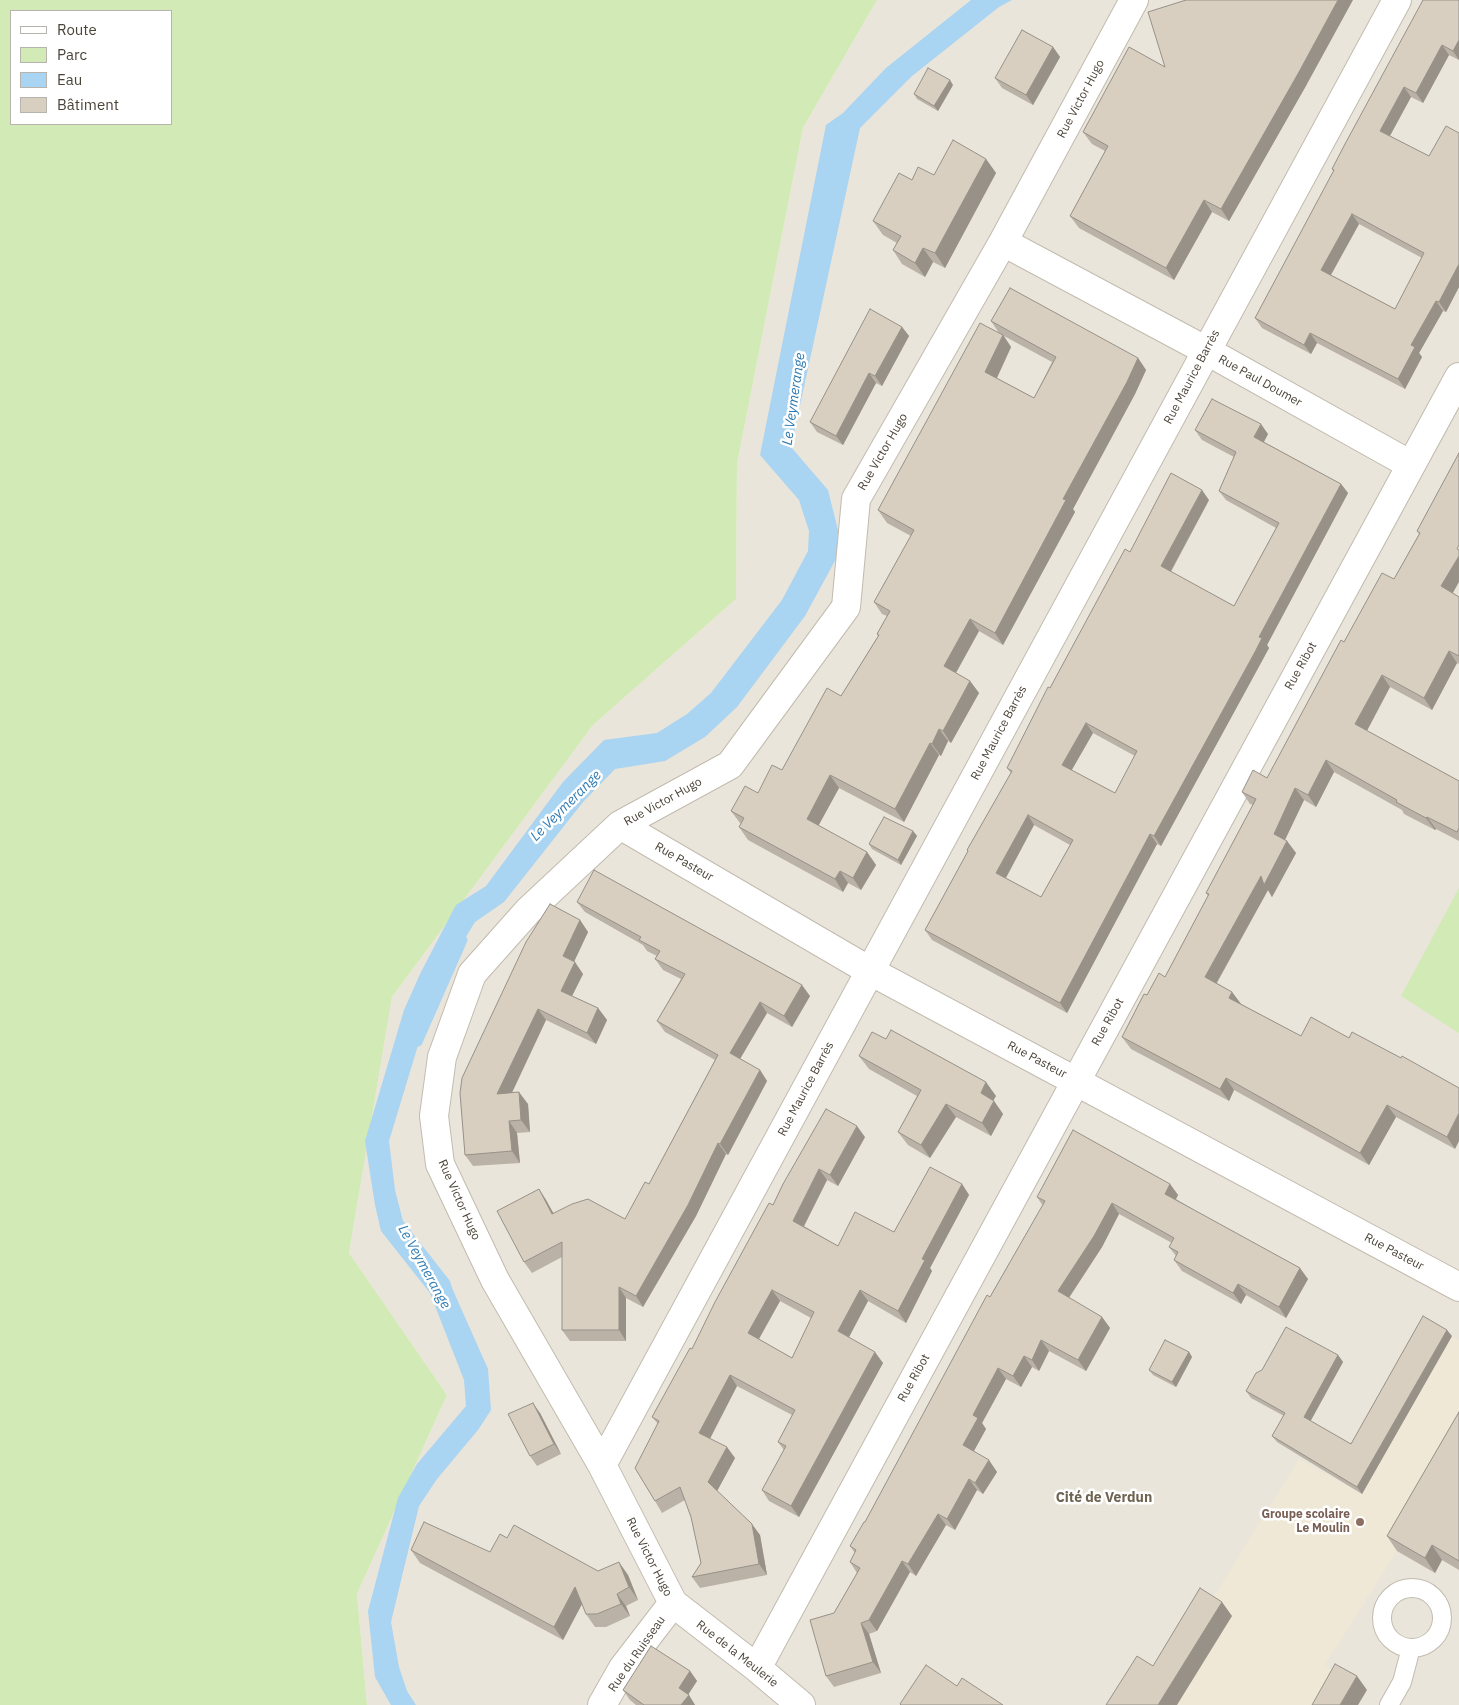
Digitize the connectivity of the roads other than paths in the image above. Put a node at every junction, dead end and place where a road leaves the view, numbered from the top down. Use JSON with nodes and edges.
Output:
{"nodes":[{"id":1,"x":1134,"y":0,"type":"edge"},
{"id":2,"x":1397,"y":0,"type":"edge"},
{"id":3,"x":1003,"y":242,"type":"junction"},
{"id":4,"x":1206,"y":351,"type":"junction"},
{"id":5,"x":1459,"y":377,"type":"edge"},
{"id":6,"x":1411,"y":465,"type":"junction"},
{"id":7,"x":620,"y":825,"type":"junction"},
{"id":8,"x":870,"y":970,"type":"junction"},
{"id":9,"x":1076,"y":1081,"type":"junction"},
{"id":10,"x":1459,"y":1287,"type":"edge"},
{"id":11,"x":602,"y":1465,"type":"junction"},
{"id":12,"x":673,"y":1603,"type":"junction"},
{"id":13,"x":1411,"y":1648,"type":"dead end"},
{"id":14,"x":757,"y":1668,"type":"junction"},
{"id":15,"x":602,"y":1705,"type":"edge"},
{"id":16,"x":801,"y":1705,"type":"edge"},
{"id":17,"x":1389,"y":1705,"type":"edge"}],
"edges":[{"from":1,"to":3,"type":"street","name":"Rue Victor Hugo"},
{"from":2,"to":4,"type":"street","name":"Rue Maurice Barrès"},
{"from":3,"to":4,"type":"street","name":"Rue Paul Doumer"},
{"from":3,"to":7,"type":"street","name":"Rue Victor Hugo"},
{"from":4,"to":6,"type":"street","name":"Rue Paul Doumer"},
{"from":4,"to":8,"type":"street","name":"Rue Maurice Barrès"},
{"from":5,"to":6,"type":"street","name":"Rue Ribot"},
{"from":6,"to":9,"type":"street","name":"Rue Ribot"},
{"from":7,"to":8,"type":"street","name":"Rue Pasteur"},
{"from":7,"to":11,"type":"street","name":"Rue Victor Hugo"},
{"from":8,"to":9,"type":"street","name":"Rue Pasteur"},
{"from":8,"to":11,"type":"street","name":"Rue Maurice Barrès"},
{"from":9,"to":10,"type":"street","name":"Rue Pasteur"},
{"from":9,"to":14,"type":"street","name":"Rue Ribot"},
{"from":11,"to":12,"type":"street","name":"Rue Victor Hugo"},
{"from":12,"to":14,"type":"street","name":"Rue de la Meulerie"},
{"from":12,"to":15,"type":"street","name":"Rue du Ruisseau"},
{"from":13,"to":17,"type":"lane"},
{"from":14,"to":16,"type":"street","name":"Rue de la Meulerie"}]}
